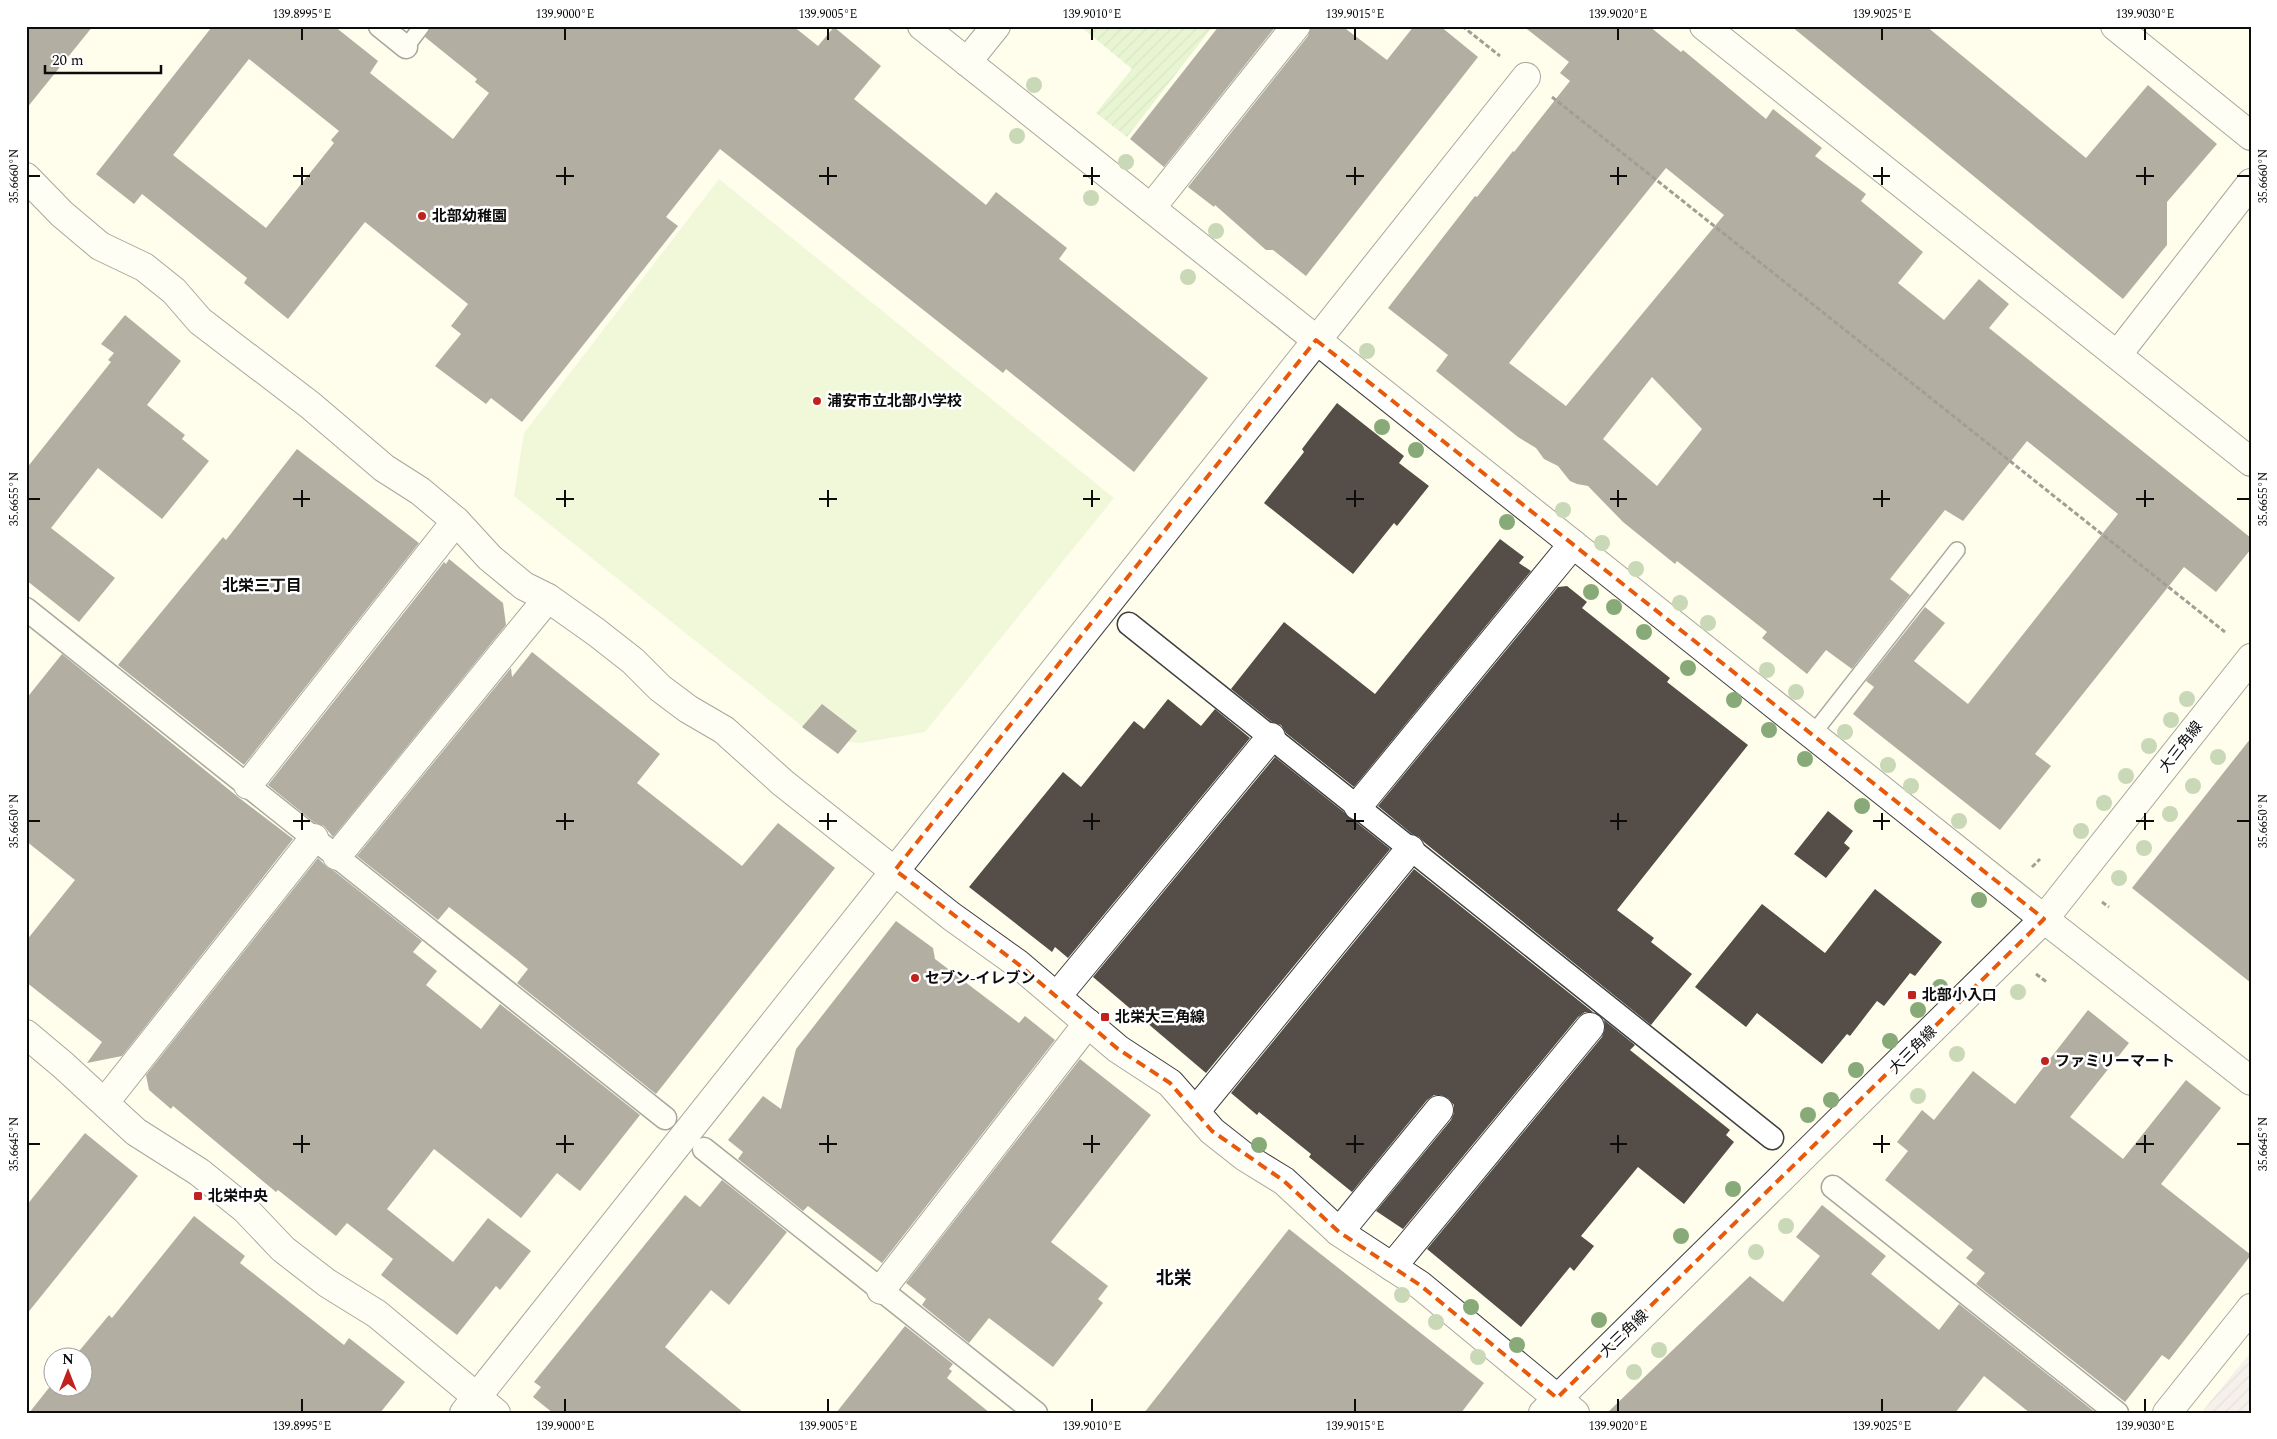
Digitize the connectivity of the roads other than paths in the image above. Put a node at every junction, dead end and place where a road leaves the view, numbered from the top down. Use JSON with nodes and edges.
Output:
{"nodes":[{"id":1,"x":380,"y":26,"type":"edge"},
{"id":2,"x":422,"y":26,"type":"edge"},
{"id":3,"x":922,"y":26,"type":"edge"},
{"id":4,"x":996,"y":26,"type":"edge"},
{"id":5,"x":1296,"y":26,"type":"edge"},
{"id":6,"x":1704,"y":26,"type":"edge"},
{"id":7,"x":2115,"y":26,"type":"edge"},
{"id":8,"x":406,"y":47,"type":"joint"},
{"id":9,"x":967,"y":62,"type":"junction"},
{"id":10,"x":1526,"y":76,"type":"road end"},
{"id":11,"x":2251,"y":136,"type":"edge"},
{"id":12,"x":26,"y":177,"type":"edge"},
{"id":13,"x":2251,"y":183,"type":"edge"},
{"id":14,"x":1151,"y":208,"type":"junction"},
{"id":15,"x":1316,"y":340,"type":"junction"},
{"id":16,"x":2118,"y":354,"type":"junction"},
{"id":17,"x":2251,"y":462,"type":"edge"},
{"id":18,"x":456,"y":521,"type":"junction"},
{"id":19,"x":1573,"y":544,"type":"junction"},
{"id":20,"x":1958,"y":550,"type":"dead end"},
{"id":21,"x":548,"y":598,"type":"junction"},
{"id":22,"x":26,"y":609,"type":"edge"},
{"id":23,"x":1129,"y":624,"type":"dead end"},
{"id":24,"x":2251,"y":658,"type":"edge"},
{"id":25,"x":1812,"y":735,"type":"junction"},
{"id":26,"x":1271,"y":738,"type":"junction"},
{"id":27,"x":248,"y":785,"type":"junction"},
{"id":28,"x":1358,"y":806,"type":"junction"},
{"id":29,"x":314,"y":838,"type":"junction"},
{"id":30,"x":1410,"y":849,"type":"junction"},
{"id":31,"x":337,"y":856,"type":"junction"},
{"id":32,"x":895,"y":870,"type":"junction"},
{"id":33,"x":2044,"y":920,"type":"junction"},
{"id":34,"x":1057,"y":996,"type":"junction"},
{"id":35,"x":1088,"y":1023,"type":"junction"},
{"id":36,"x":1590,"y":1027,"type":"dead end"},
{"id":37,"x":26,"y":1034,"type":"edge"},
{"id":38,"x":2251,"y":1081,"type":"edge"},
{"id":39,"x":105,"y":1102,"type":"junction"},
{"id":40,"x":1439,"y":1110,"type":"dead end"},
{"id":41,"x":1195,"y":1112,"type":"junction"},
{"id":42,"x":666,"y":1118,"type":"dead end"},
{"id":43,"x":1772,"y":1138,"type":"dead end"},
{"id":44,"x":704,"y":1149,"type":"dead end"},
{"id":45,"x":1833,"y":1187,"type":"dead end"},
{"id":46,"x":1339,"y":1232,"type":"junction"},
{"id":47,"x":1392,"y":1267,"type":"junction"},
{"id":48,"x":881,"y":1290,"type":"junction"},
{"id":49,"x":2251,"y":1308,"type":"edge"},
{"id":50,"x":479,"y":1408,"type":"edge"},
{"id":51,"x":1558,"y":1408,"type":"edge"},
{"id":52,"x":1036,"y":1413,"type":"edge"},
{"id":53,"x":2117,"y":1413,"type":"edge"},
{"id":54,"x":2167,"y":1413,"type":"edge"}],
"edges":[{"from":1,"to":8,"type":"street"},
{"from":2,"to":8,"type":"lane"},
{"from":3,"to":9,"type":"street"},
{"from":4,"to":9,"type":"street"},
{"from":5,"to":14,"type":"street"},
{"from":6,"to":16,"type":"street"},
{"from":7,"to":11,"type":"street"},
{"from":9,"to":14,"type":"street"},
{"from":10,"to":15,"type":"street"},
{"from":12,"to":18,"type":"street"},
{"from":13,"to":16,"type":"street"},
{"from":14,"to":15,"type":"street"},
{"from":15,"to":19,"type":"street"},
{"from":15,"to":32,"type":"street"},
{"from":16,"to":17,"type":"street"},
{"from":18,"to":21,"type":"street"},
{"from":18,"to":27,"type":"street"},
{"from":19,"to":25,"type":"street"},
{"from":19,"to":28,"type":"street"},
{"from":20,"to":25,"type":"lane"},
{"from":21,"to":31,"type":"street"},
{"from":21,"to":32,"type":"street"},
{"from":22,"to":27,"type":"street"},
{"from":23,"to":26,"type":"street"},
{"from":24,"to":33,"type":"street","name":"大三角線"},
{"from":25,"to":33,"type":"street"},
{"from":26,"to":28,"type":"street"},
{"from":26,"to":34,"type":"street"},
{"from":27,"to":29,"type":"street"},
{"from":28,"to":30,"type":"street"},
{"from":29,"to":31,"type":"street"},
{"from":29,"to":39,"type":"street"},
{"from":30,"to":41,"type":"street"},
{"from":30,"to":43,"type":"street"},
{"from":31,"to":42,"type":"street"},
{"from":32,"to":34,"type":"street"},
{"from":32,"to":50,"type":"street"},
{"from":33,"to":38,"type":"street"},
{"from":33,"to":51,"type":"street","name":"大三角線"},
{"from":34,"to":35,"type":"street"},
{"from":35,"to":41,"type":"street"},
{"from":35,"to":48,"type":"street"},
{"from":36,"to":47,"type":"street"},
{"from":37,"to":39,"type":"street"},
{"from":39,"to":50,"type":"street"},
{"from":40,"to":46,"type":"street"},
{"from":41,"to":46,"type":"street"},
{"from":44,"to":48,"type":"street"},
{"from":45,"to":53,"type":"street"},
{"from":46,"to":47,"type":"street"},
{"from":47,"to":51,"type":"street"},
{"from":48,"to":52,"type":"street"},
{"from":49,"to":54,"type":"street"}]}
